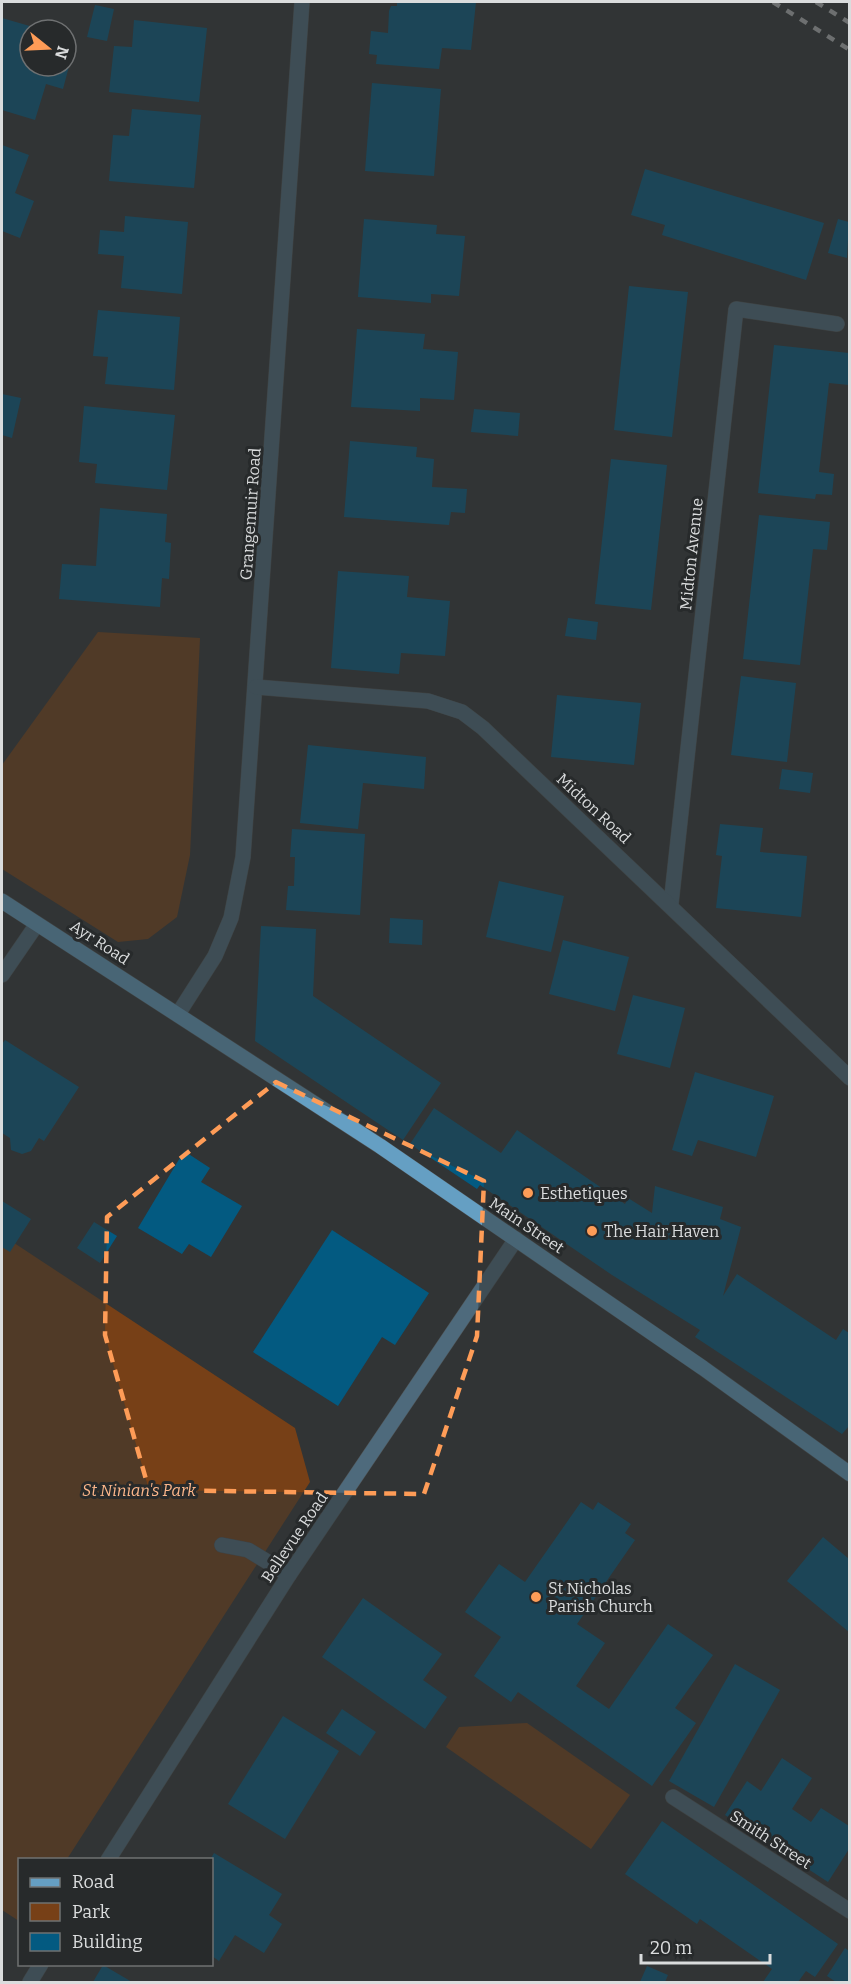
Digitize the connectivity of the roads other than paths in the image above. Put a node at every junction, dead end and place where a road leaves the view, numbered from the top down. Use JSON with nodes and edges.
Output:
{"nodes":[{"id":1,"x":302,"y":2,"type":"edge"},
{"id":2,"x":837,"y":324,"type":"dead end"},
{"id":3,"x":256,"y":687,"type":"junction"},
{"id":4,"x":2,"y":901,"type":"edge"},
{"id":5,"x":670,"y":904,"type":"junction"},
{"id":6,"x":37,"y":924,"type":"junction"},
{"id":7,"x":2,"y":975,"type":"edge"},
{"id":8,"x":178,"y":1014,"type":"junction"},
{"id":9,"x":849,"y":1078,"type":"edge"},
{"id":10,"x":516,"y":1239,"type":"junction"},
{"id":11,"x":849,"y":1474,"type":"edge"},
{"id":12,"x":222,"y":1545,"type":"dead end"},
{"id":13,"x":289,"y":1575,"type":"junction"},
{"id":14,"x":673,"y":1797,"type":"dead end"},
{"id":15,"x":109,"y":1858,"type":"edge"},
{"id":16,"x":849,"y":1911,"type":"edge"},
{"id":17,"x":40,"y":1966,"type":"edge"},
{"id":18,"x":30,"y":1983,"type":"edge"}],
"edges":[{"from":1,"to":3,"type":"street","name":"Grangemuir Road"},
{"from":2,"to":5,"type":"street","name":"Midton Avenue"},
{"from":3,"to":5,"type":"street","name":"Midton Road"},
{"from":3,"to":8,"type":"street","name":"Grangemuir Road"},
{"from":4,"to":6,"type":"main road","name":"Ayr Road"},
{"from":5,"to":9,"type":"street","name":"Midton Road"},
{"from":6,"to":7,"type":"street"},
{"from":6,"to":8,"type":"main road","name":"Ayr Road"},
{"from":8,"to":10,"type":"main road","name":"Main Street"},
{"from":10,"to":11,"type":"main road","name":"Main Street"},
{"from":10,"to":13,"type":"street","name":"Bellevue Road"},
{"from":12,"to":13,"type":"street"},
{"from":13,"to":15,"type":"street","name":"Bellevue Road"},
{"from":14,"to":16,"type":"street","name":"Smith Street"},
{"from":17,"to":18,"type":"street"}]}
